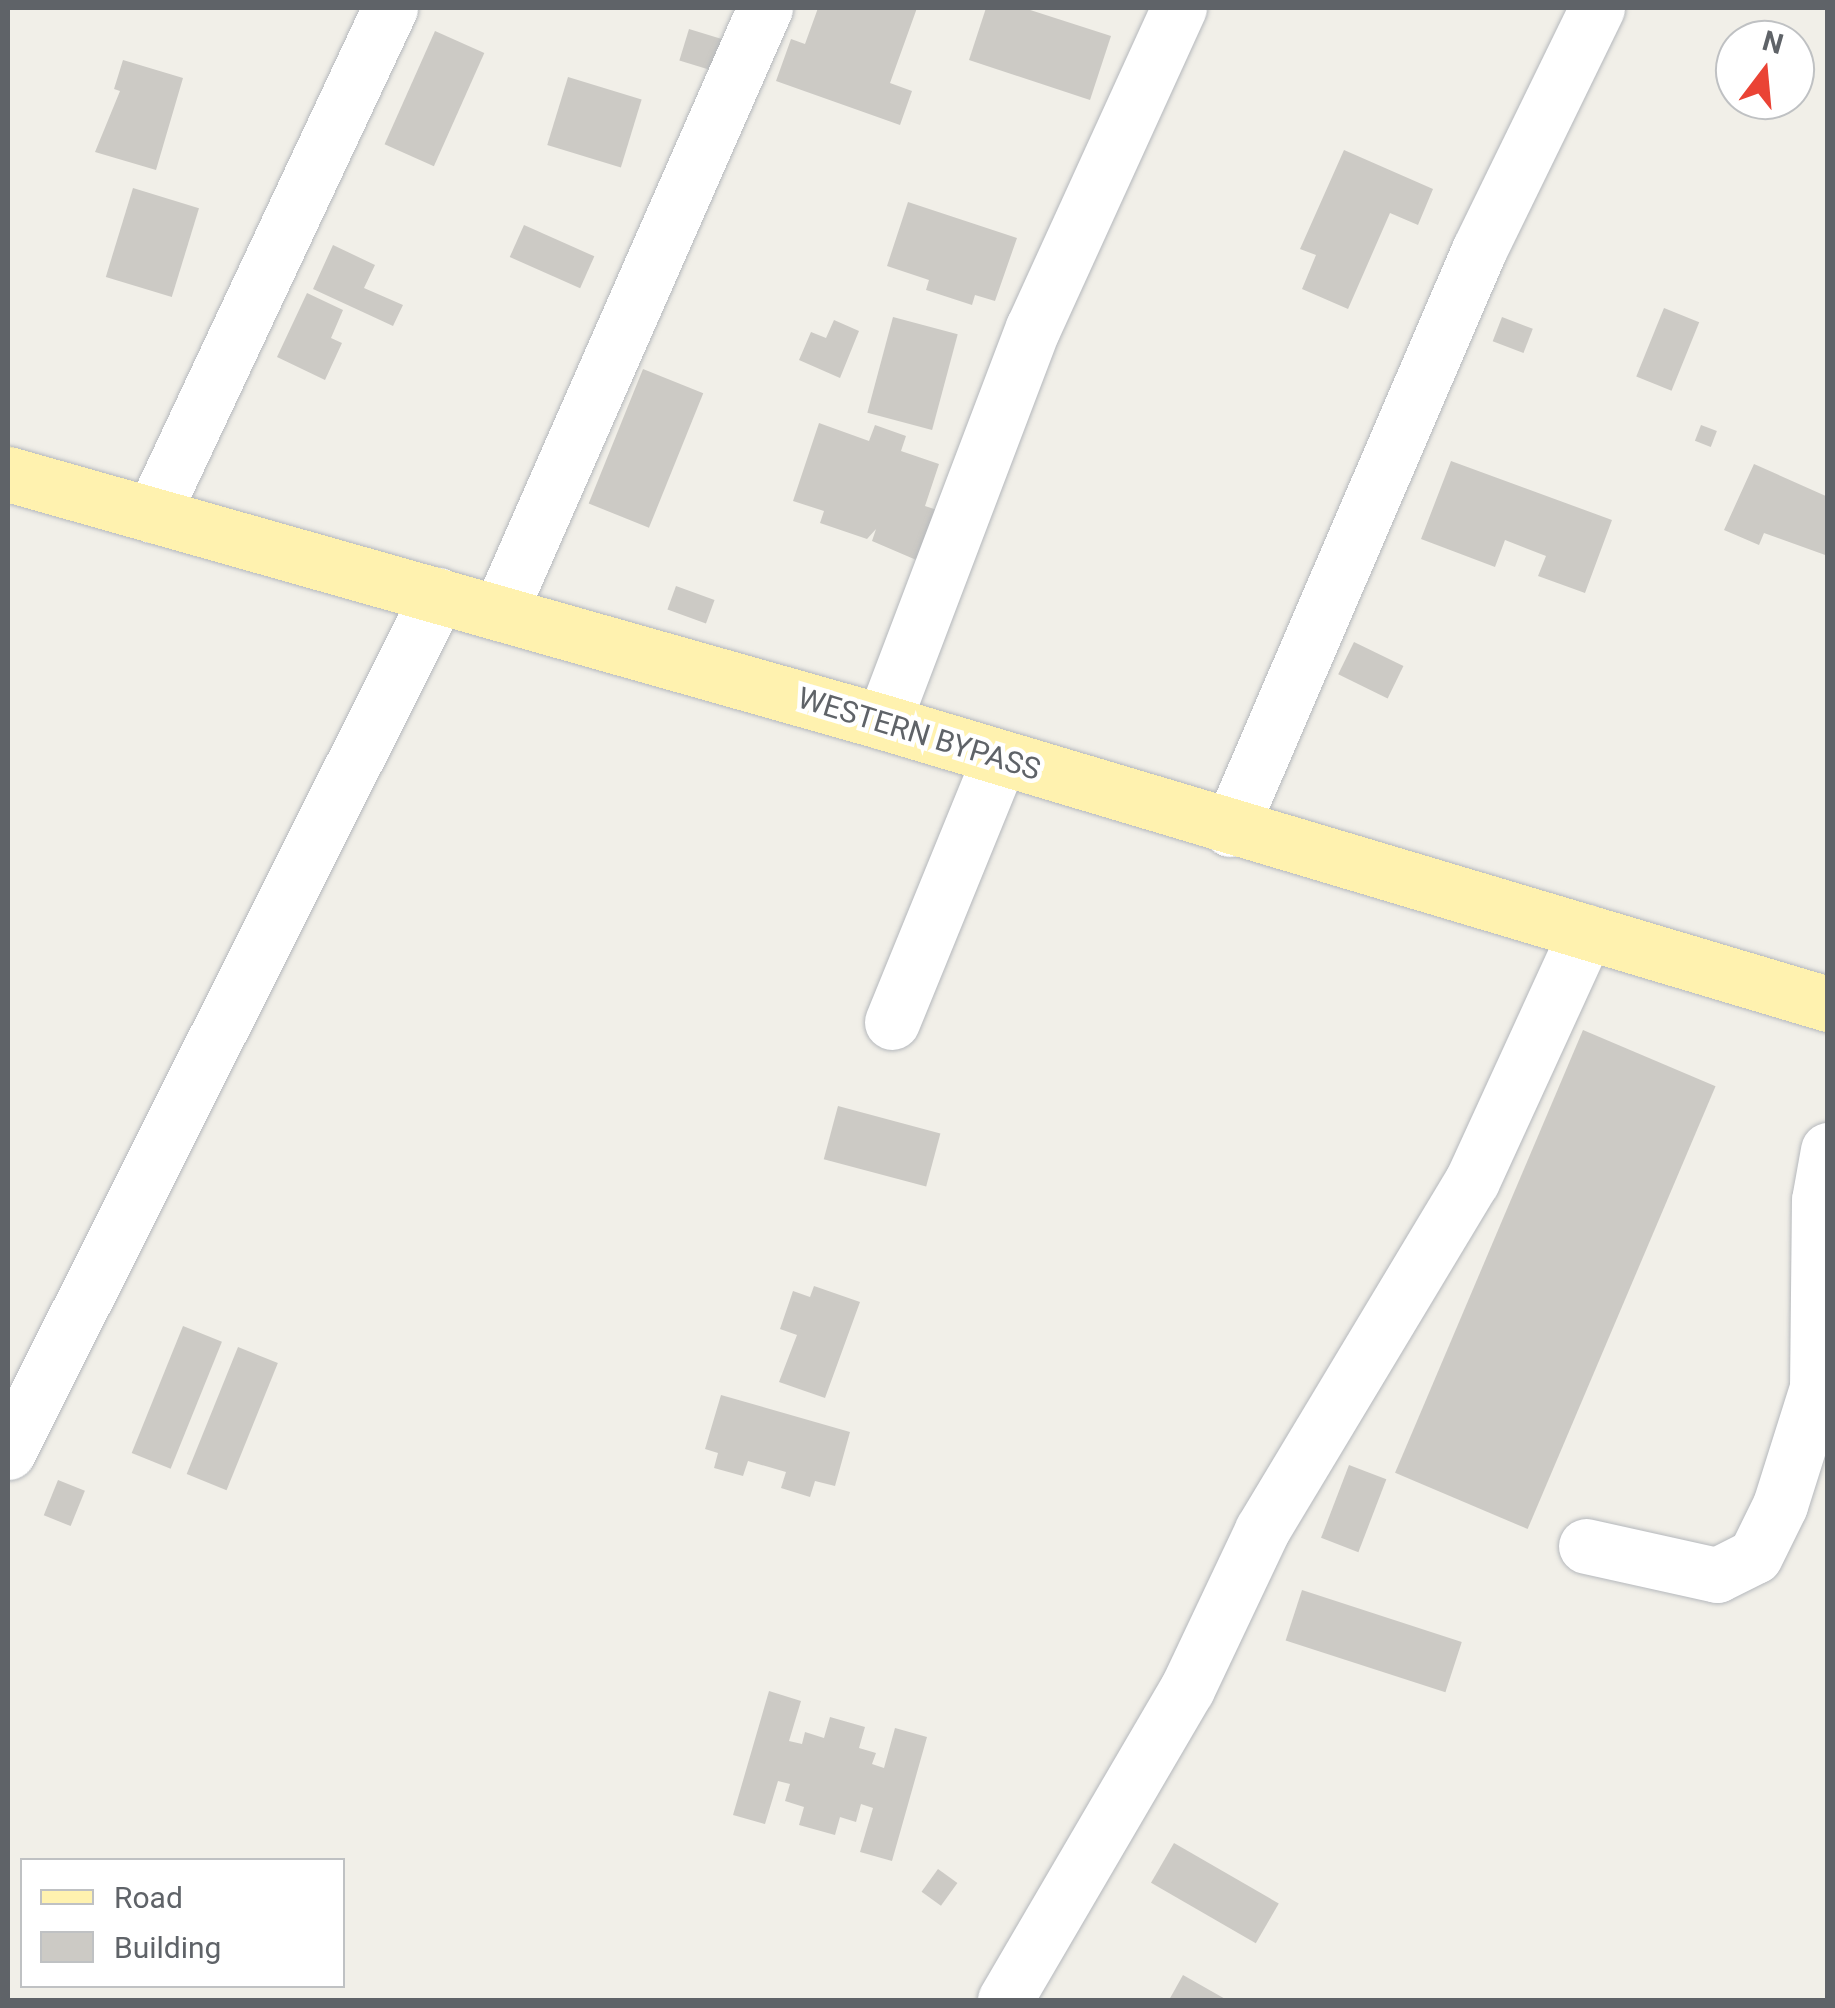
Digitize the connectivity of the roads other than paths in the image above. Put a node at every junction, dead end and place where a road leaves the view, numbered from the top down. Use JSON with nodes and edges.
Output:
{"nodes":[{"id":1,"x":390,"y":8,"type":"edge"},
{"id":2,"x":765,"y":8,"type":"edge"},
{"id":3,"x":1180,"y":8,"type":"edge"},
{"id":4,"x":1597,"y":8,"type":"edge"},
{"id":5,"x":8,"y":474,"type":"edge"},
{"id":6,"x":152,"y":515,"type":"junction"},
{"id":7,"x":438,"y":595,"type":"junction"},
{"id":8,"x":499,"y":613,"type":"junction"},
{"id":9,"x":883,"y":722,"type":"junction"},
{"id":10,"x":1000,"y":758,"type":"junction"},
{"id":11,"x":1230,"y":829,"type":"junction"},
{"id":12,"x":1586,"y":932,"type":"junction"},
{"id":13,"x":1828,"y":1004,"type":"edge"},
{"id":14,"x":892,"y":1022,"type":"dead end"},
{"id":15,"x":1828,"y":1150,"type":"edge"},
{"id":16,"x":8,"y":1452,"type":"edge"},
{"id":17,"x":1586,"y":1546,"type":"dead end"},
{"id":18,"x":1005,"y":2000,"type":"edge"}],
"edges":[{"from":1,"to":6,"type":"street"},
{"from":2,"to":8,"type":"street"},
{"from":3,"to":9,"type":"street"},
{"from":4,"to":11,"type":"street"},
{"from":5,"to":6,"type":"main road","name":"WESTERN BYPASS"},
{"from":6,"to":7,"type":"main road","name":"WESTERN BYPASS"},
{"from":7,"to":8,"type":"main road","name":"WESTERN BYPASS"},
{"from":7,"to":16,"type":"street"},
{"from":8,"to":9,"type":"main road","name":"WESTERN BYPASS"},
{"from":9,"to":10,"type":"main road","name":"WESTERN BYPASS"},
{"from":10,"to":11,"type":"main road","name":"WESTERN BYPASS"},
{"from":10,"to":14,"type":"street"},
{"from":11,"to":12,"type":"main road","name":"WESTERN BYPASS"},
{"from":12,"to":13,"type":"main road","name":"WESTERN BYPASS"},
{"from":12,"to":18,"type":"street"},
{"from":15,"to":17,"type":"street"}]}
